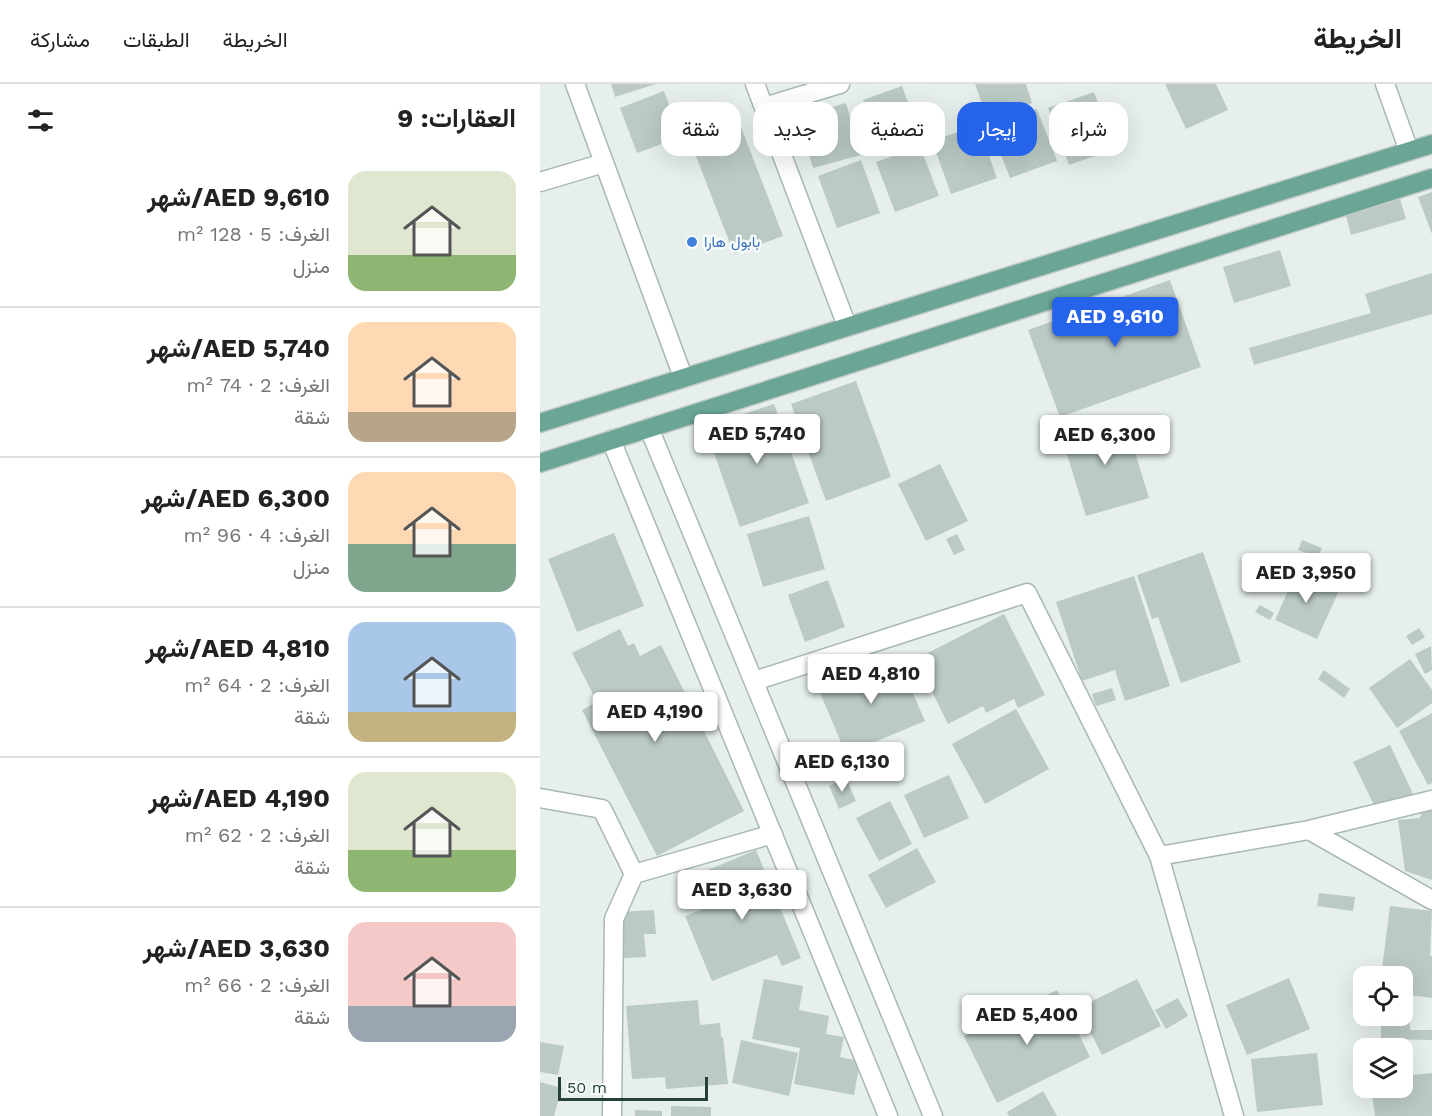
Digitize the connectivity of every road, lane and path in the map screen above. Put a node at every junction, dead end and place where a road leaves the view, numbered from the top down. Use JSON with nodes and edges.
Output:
{"nodes":[{"id":1,"x":575,"y":84,"type":"edge"},
{"id":2,"x":755,"y":84,"type":"edge"},
{"id":3,"x":840,"y":84,"type":"edge"},
{"id":4,"x":1385,"y":84,"type":"edge"},
{"id":5,"x":762,"y":102,"type":"edge"},
{"id":6,"x":781,"y":102,"type":"edge"},
{"id":7,"x":1432,"y":144,"type":"edge"},
{"id":8,"x":1409,"y":151,"type":"junction"},
{"id":9,"x":783,"y":156,"type":"edge"},
{"id":10,"x":604,"y":163,"type":"junction"},
{"id":11,"x":1432,"y":178,"type":"edge"},
{"id":12,"x":540,"y":182,"type":"edge"},
{"id":13,"x":847,"y":326,"type":"junction"},
{"id":14,"x":682,"y":377,"type":"junction"},
{"id":15,"x":540,"y":423,"type":"edge"},
{"id":16,"x":649,"y":428,"type":"junction"},
{"id":17,"x":611,"y":440,"type":"junction"},
{"id":18,"x":540,"y":463,"type":"edge"},
{"id":19,"x":754,"y":681,"type":"junction"},
{"id":20,"x":540,"y":798,"type":"edge"},
{"id":21,"x":1432,"y":800,"type":"edge"},
{"id":22,"x":1309,"y":830,"type":"junction"},
{"id":23,"x":773,"y":834,"type":"junction"},
{"id":24,"x":1159,"y":856,"type":"junction"},
{"id":25,"x":634,"y":874,"type":"junction"},
{"id":26,"x":1432,"y":900,"type":"edge"},
{"id":27,"x":612,"y":1116,"type":"edge"},
{"id":28,"x":888,"y":1116,"type":"edge"},
{"id":29,"x":933,"y":1116,"type":"edge"},
{"id":30,"x":1234,"y":1116,"type":"edge"}],
"edges":[{"from":1,"to":10,"type":"street"},
{"from":2,"to":5,"type":"street"},
{"from":3,"to":6,"type":"street"},
{"from":4,"to":8,"type":"street"},
{"from":7,"to":8,"type":"main road"},
{"from":8,"to":13,"type":"main road"},
{"from":9,"to":13,"type":"street"},
{"from":10,"to":12,"type":"street"},
{"from":10,"to":14,"type":"street"},
{"from":11,"to":16,"type":"main road"},
{"from":13,"to":14,"type":"main road"},
{"from":14,"to":15,"type":"main road"},
{"from":16,"to":17,"type":"main road"},
{"from":16,"to":19,"type":"street"},
{"from":17,"to":18,"type":"main road"},
{"from":17,"to":23,"type":"street"},
{"from":19,"to":24,"type":"street"},
{"from":19,"to":29,"type":"street"},
{"from":20,"to":25,"type":"street"},
{"from":21,"to":22,"type":"street"},
{"from":22,"to":24,"type":"street"},
{"from":22,"to":26,"type":"street"},
{"from":23,"to":25,"type":"street"},
{"from":23,"to":28,"type":"street"},
{"from":24,"to":30,"type":"street"},
{"from":25,"to":27,"type":"street"}]}
